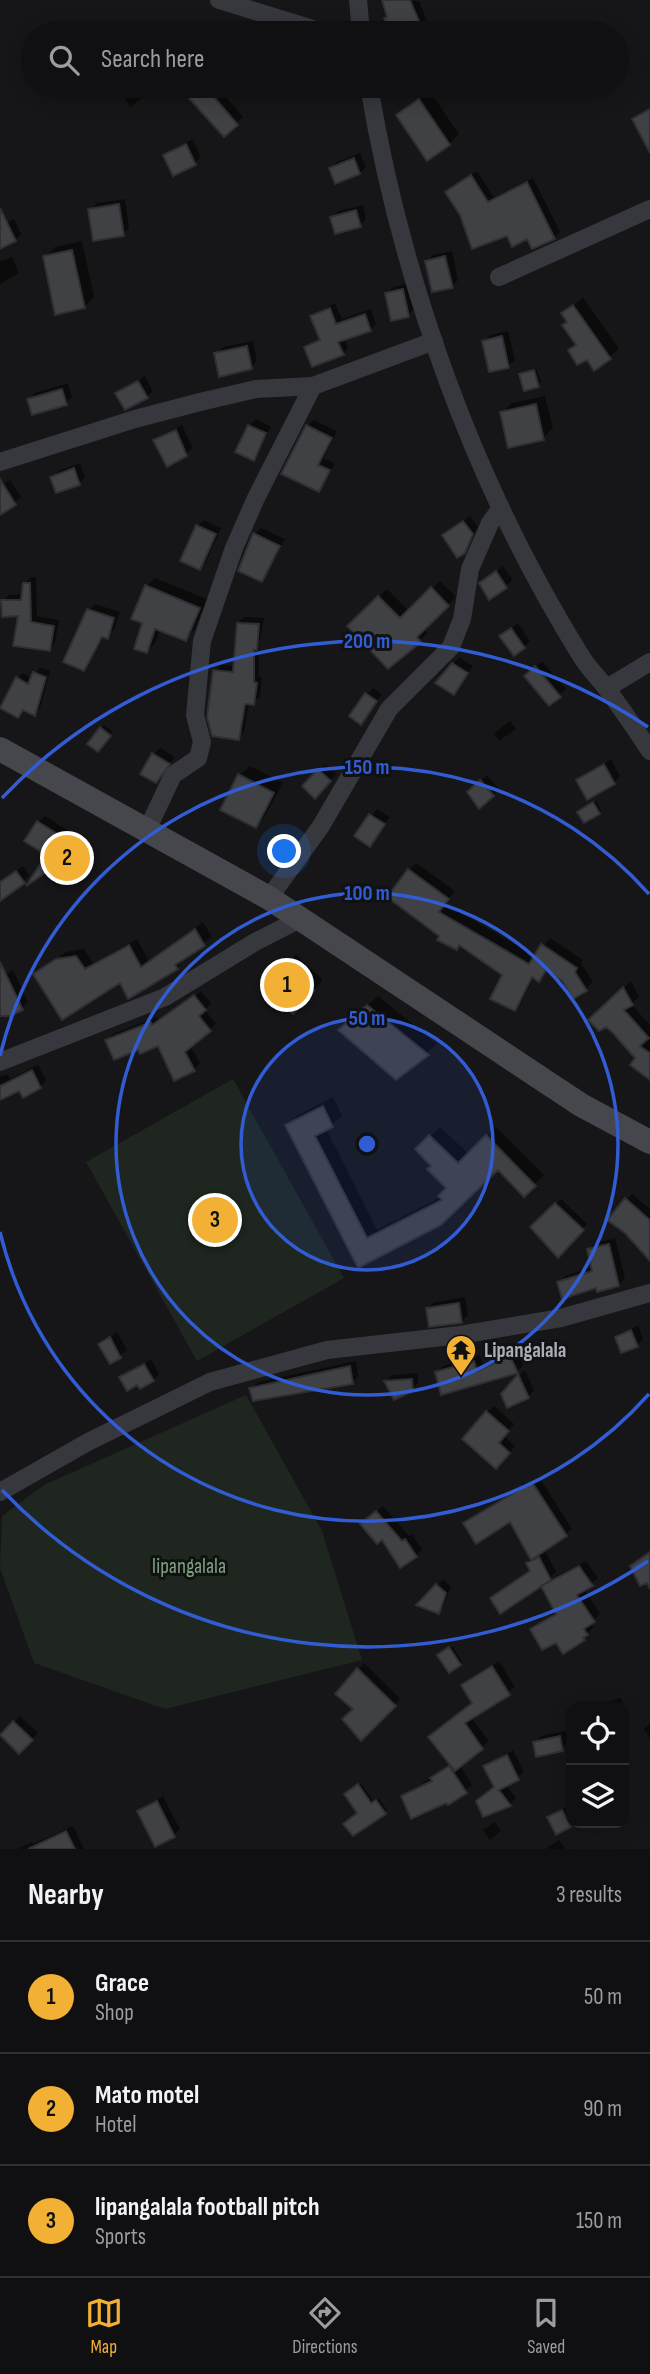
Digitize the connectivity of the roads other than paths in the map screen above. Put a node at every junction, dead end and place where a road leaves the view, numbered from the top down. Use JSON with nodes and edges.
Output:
{"nodes":[{"id":1,"x":219,"y":0,"type":"edge"},
{"id":2,"x":358,"y":0,"type":"edge"},
{"id":3,"x":287,"y":21,"type":"edge"},
{"id":4,"x":360,"y":21,"type":"edge"},
{"id":5,"x":371,"y":98,"type":"edge"},
{"id":6,"x":650,"y":209,"type":"edge"},
{"id":7,"x":499,"y":277,"type":"dead end"},
{"id":8,"x":434,"y":341,"type":"junction"},
{"id":9,"x":313,"y":386,"type":"junction"},
{"id":10,"x":0,"y":462,"type":"edge"},
{"id":11,"x":501,"y":508,"type":"junction"},
{"id":12,"x":650,"y":662,"type":"edge"},
{"id":13,"x":607,"y":688,"type":"junction"},
{"id":14,"x":0,"y":749,"type":"edge"},
{"id":15,"x":650,"y":751,"type":"edge"},
{"id":16,"x":148,"y":828,"type":"junction"},
{"id":17,"x":269,"y":898,"type":"junction"},
{"id":18,"x":300,"y":919,"type":"junction"},
{"id":19,"x":0,"y":1062,"type":"edge"},
{"id":20,"x":650,"y":1142,"type":"edge"},
{"id":21,"x":650,"y":1293,"type":"edge"},
{"id":22,"x":0,"y":1492,"type":"edge"}],
"edges":[{"from":1,"to":3,"type":"street"},
{"from":2,"to":4,"type":"street"},
{"from":5,"to":8,"type":"street"},
{"from":6,"to":7,"type":"street"},
{"from":8,"to":9,"type":"street"},
{"from":8,"to":11,"type":"street"},
{"from":9,"to":10,"type":"street"},
{"from":9,"to":16,"type":"street"},
{"from":11,"to":13,"type":"street"},
{"from":11,"to":17,"type":"street"},
{"from":12,"to":13,"type":"street"},
{"from":13,"to":15,"type":"street"},
{"from":14,"to":16,"type":"main road"},
{"from":16,"to":17,"type":"main road"},
{"from":17,"to":18,"type":"main road"},
{"from":18,"to":19,"type":"street"},
{"from":18,"to":20,"type":"main road"},
{"from":21,"to":22,"type":"street"}]}
